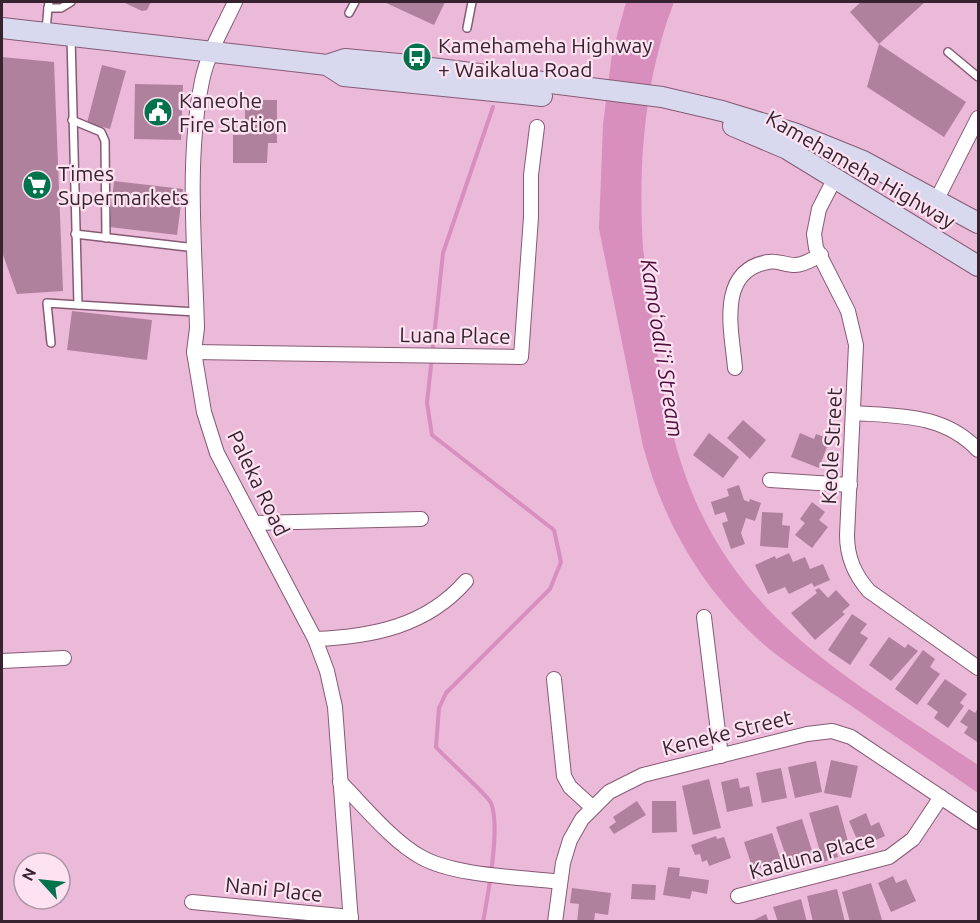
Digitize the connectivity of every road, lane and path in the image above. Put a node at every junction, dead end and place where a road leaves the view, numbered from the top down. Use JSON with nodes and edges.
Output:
{"nodes":[{"id":1,"x":71,"y":2,"type":"edge"},
{"id":2,"x":236,"y":2,"type":"edge"},
{"id":3,"x":355,"y":2,"type":"edge"},
{"id":4,"x":472,"y":2,"type":"edge"},
{"id":5,"x":49,"y":5,"type":"edge"},
{"id":6,"x":349,"y":14,"type":"dead end"},
{"id":7,"x":2,"y":28,"type":"edge"},
{"id":8,"x":467,"y":28,"type":"dead end"},
{"id":9,"x":46,"y":33,"type":"junction"},
{"id":10,"x":71,"y":34,"type":"junction"},
{"id":11,"x":211,"y":51,"type":"junction"},
{"id":12,"x":948,"y":52,"type":"dead end"},
{"id":13,"x":978,"y":77,"type":"edge"},
{"id":14,"x":658,"y":103,"type":"junction"},
{"id":15,"x":978,"y":118,"type":"edge"},
{"id":16,"x":72,"y":120,"type":"junction"},
{"id":17,"x":537,"y":127,"type":"dead end"},
{"id":18,"x":852,"y":157,"type":"junction"},
{"id":19,"x":835,"y":178,"type":"junction"},
{"id":20,"x":937,"y":199,"type":"junction"},
{"id":21,"x":978,"y":223,"type":"edge"},
{"id":22,"x":75,"y":234,"type":"junction"},
{"id":23,"x":105,"y":238,"type":"junction"},
{"id":24,"x":196,"y":248,"type":"junction"},
{"id":25,"x":821,"y":255,"type":"junction"},
{"id":26,"x":978,"y":266,"type":"edge"},
{"id":27,"x":78,"y":305,"type":"junction"},
{"id":28,"x":196,"y":312,"type":"junction"},
{"id":29,"x":51,"y":343,"type":"dead end"},
{"id":30,"x":194,"y":352,"type":"junction"},
{"id":31,"x":735,"y":368,"type":"dead end"},
{"id":32,"x":854,"y":414,"type":"junction"},
{"id":33,"x":978,"y":450,"type":"edge"},
{"id":34,"x":770,"y":480,"type":"dead end"},
{"id":35,"x":850,"y":484,"type":"junction"},
{"id":36,"x":422,"y":519,"type":"dead end"},
{"id":37,"x":254,"y":523,"type":"junction"},
{"id":38,"x":466,"y":581,"type":"dead end"},
{"id":39,"x":704,"y":617,"type":"dead end"},
{"id":40,"x":315,"y":639,"type":"junction"},
{"id":41,"x":64,"y":658,"type":"dead end"},
{"id":42,"x":2,"y":662,"type":"edge"},
{"id":43,"x":978,"y":668,"type":"edge"},
{"id":44,"x":554,"y":679,"type":"dead end"},
{"id":45,"x":721,"y":756,"type":"junction"},
{"id":46,"x":340,"y":782,"type":"junction"},
{"id":47,"x":941,"y":797,"type":"junction"},
{"id":48,"x":592,"y":807,"type":"junction"},
{"id":49,"x":978,"y":822,"type":"edge"},
{"id":50,"x":560,"y":882,"type":"junction"},
{"id":51,"x":738,"y":896,"type":"dead end"},
{"id":52,"x":192,"y":902,"type":"dead end"},
{"id":53,"x":351,"y":919,"type":"edge"},
{"id":54,"x":555,"y":921,"type":"edge"}],
"edges":[{"from":1,"to":5,"type":"lane"},
{"from":2,"to":11,"type":"street","name":"Paleka Road"},
{"from":3,"to":6,"type":"lane"},
{"from":4,"to":8,"type":"lane"},
{"from":5,"to":9,"type":"lane"},
{"from":7,"to":9,"type":"main road","name":"Kamehameha Highway"},
{"from":9,"to":10,"type":"main road","name":"Kamehameha Highway"},
{"from":10,"to":11,"type":"main road","name":"Kamehameha Highway"},
{"from":10,"to":16,"type":"lane"},
{"from":11,"to":14,"type":"main road","name":"Kamehameha Highway"},
{"from":11,"to":24,"type":"street","name":"Paleka Road"},
{"from":12,"to":13,"type":"lane"},
{"from":14,"to":18,"type":"main road","name":"Kamehameha Highway"},
{"from":14,"to":19,"type":"main road","name":"Kamehameha Highway"},
{"from":15,"to":20,"type":"street"},
{"from":16,"to":22,"type":"lane"},
{"from":16,"to":23,"type":"lane"},
{"from":17,"to":30,"type":"street","name":"Luana Place"},
{"from":18,"to":19,"type":"main road"},
{"from":18,"to":20,"type":"main road","name":"Kamehameha Highway"},
{"from":19,"to":25,"type":"street","name":"Keole Street"},
{"from":19,"to":26,"type":"main road","name":"Kamehameha Highway"},
{"from":20,"to":21,"type":"main road","name":"Kamehameha Highway"},
{"from":22,"to":23,"type":"lane"},
{"from":22,"to":27,"type":"lane"},
{"from":23,"to":24,"type":"lane"},
{"from":24,"to":28,"type":"street","name":"Paleka Road"},
{"from":25,"to":31,"type":"street"},
{"from":25,"to":32,"type":"street","name":"Keole Street"},
{"from":27,"to":28,"type":"lane"},
{"from":27,"to":29,"type":"lane"},
{"from":28,"to":30,"type":"street","name":"Paleka Road"},
{"from":30,"to":37,"type":"street","name":"Paleka Road"},
{"from":32,"to":33,"type":"street"},
{"from":32,"to":35,"type":"street","name":"Keole Street"},
{"from":34,"to":35,"type":"street"},
{"from":35,"to":43,"type":"street","name":"Keole Street"},
{"from":36,"to":37,"type":"street"},
{"from":37,"to":40,"type":"street","name":"Paleka Road"},
{"from":38,"to":40,"type":"street"},
{"from":39,"to":45,"type":"street"},
{"from":40,"to":46,"type":"street","name":"Paleka Road"},
{"from":41,"to":42,"type":"street"},
{"from":44,"to":48,"type":"street"},
{"from":45,"to":47,"type":"street","name":"Keneke Street"},
{"from":45,"to":48,"type":"street","name":"Keneke Street"},
{"from":46,"to":50,"type":"street"},
{"from":46,"to":53,"type":"street","name":"Paleka Road"},
{"from":47,"to":49,"type":"street","name":"Keneke Street"},
{"from":47,"to":51,"type":"street","name":"Kaaluna Place"},
{"from":48,"to":50,"type":"street","name":"Keneke Street"},
{"from":50,"to":54,"type":"street","name":"Keneke Street"},
{"from":52,"to":53,"type":"street","name":"Nani Place"}]}
